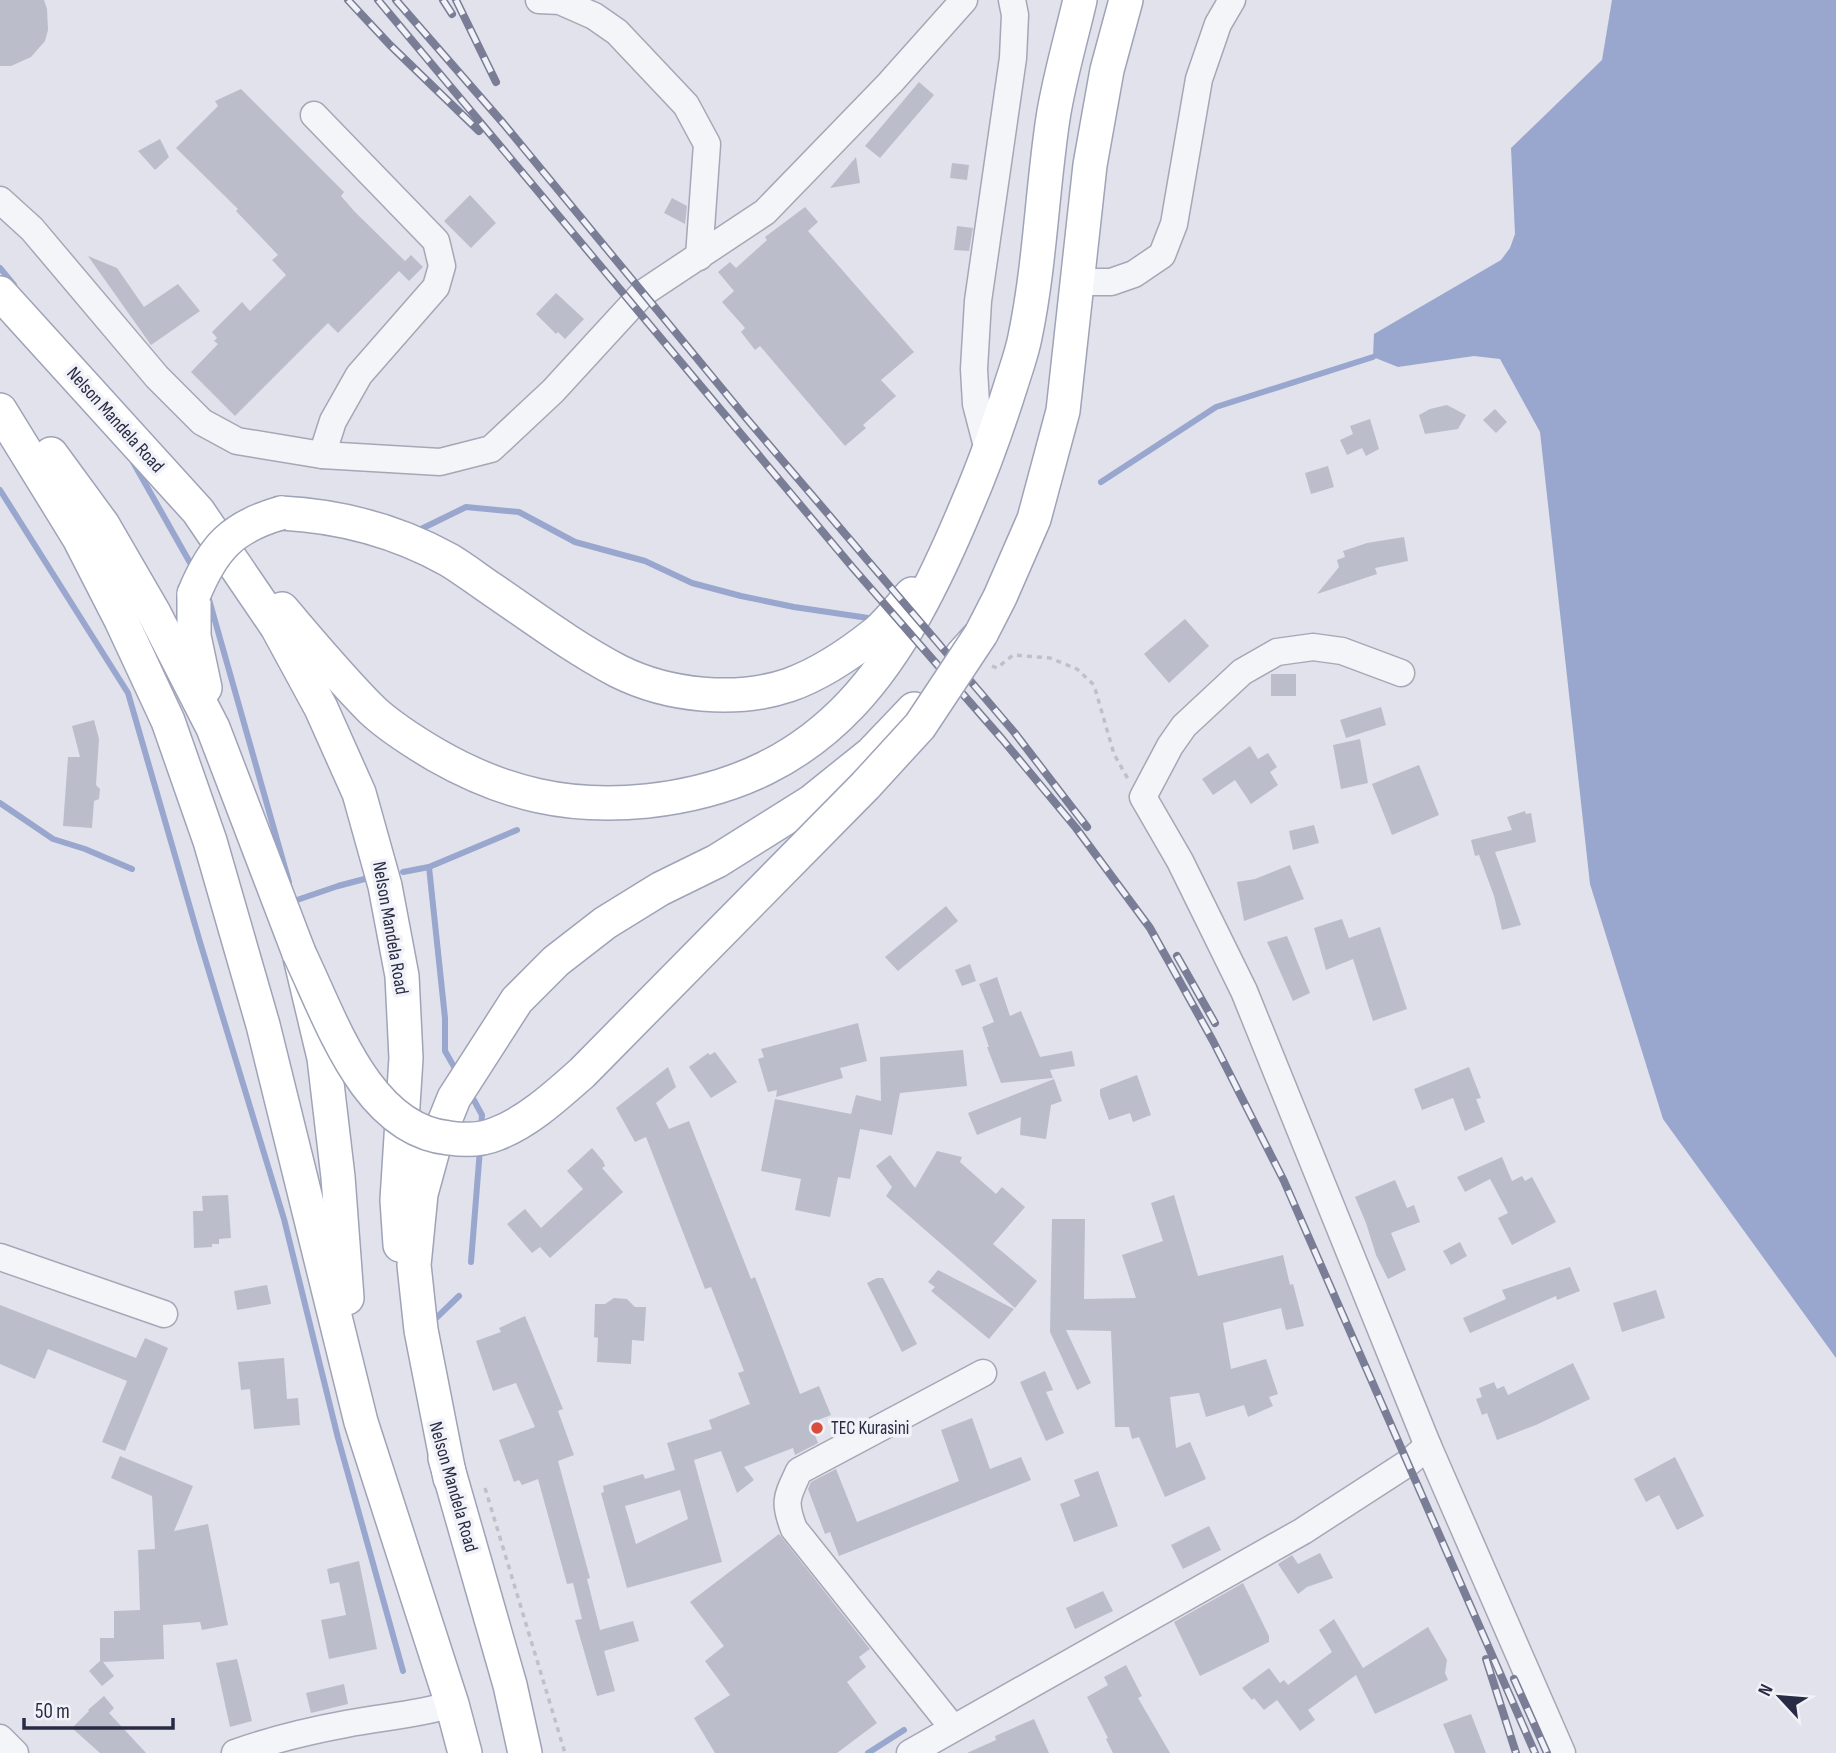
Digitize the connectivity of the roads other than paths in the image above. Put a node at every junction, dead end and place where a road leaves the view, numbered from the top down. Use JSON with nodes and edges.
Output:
{"nodes":[{"id":1,"x":539,"y":0,"type":"edge"},
{"id":2,"x":964,"y":0,"type":"edge"},
{"id":3,"x":1012,"y":0,"type":"edge"},
{"id":4,"x":1080,"y":0,"type":"edge"},
{"id":5,"x":1126,"y":0,"type":"edge"},
{"id":6,"x":1232,"y":0,"type":"edge"},
{"id":7,"x":314,"y":115,"type":"dead end"},
{"id":8,"x":0,"y":200,"type":"edge"},
{"id":9,"x":699,"y":257,"type":"junction"},
{"id":10,"x":1077,"y":282,"type":"junction"},
{"id":11,"x":0,"y":293,"type":"edge"},
{"id":12,"x":0,"y":391,"type":"edge"},
{"id":13,"x":0,"y":410,"type":"edge"},
{"id":14,"x":989,"y":454,"type":"junction"},
{"id":15,"x":322,"y":455,"type":"junction"},
{"id":16,"x":198,"y":511,"type":"junction"},
{"id":17,"x":954,"y":537,"type":"junction"},
{"id":18,"x":981,"y":634,"type":"junction"},
{"id":19,"x":1401,"y":673,"type":"dead end"},
{"id":20,"x":213,"y":728,"type":"junction"},
{"id":21,"x":299,"y":953,"type":"junction"},
{"id":22,"x":0,"y":1257,"type":"edge"},
{"id":23,"x":163,"y":1314,"type":"dead end"},
{"id":24,"x":983,"y":1373,"type":"dead end"},
{"id":25,"x":361,"y":1422,"type":"junction"},
{"id":26,"x":1428,"y":1446,"type":"junction"},
{"id":27,"x":450,"y":1478,"type":"junction"},
{"id":28,"x":452,"y":1703,"type":"junction"},
{"id":29,"x":953,"y":1728,"type":"junction"},
{"id":30,"x":0,"y":1738,"type":"edge"},
{"id":31,"x":15,"y":1753,"type":"edge"},
{"id":32,"x":236,"y":1753,"type":"edge"},
{"id":33,"x":465,"y":1753,"type":"edge"},
{"id":34,"x":525,"y":1753,"type":"edge"},
{"id":35,"x":910,"y":1753,"type":"edge"},
{"id":36,"x":1562,"y":1753,"type":"edge"}],
"edges":[{"from":1,"to":9,"type":"street"},
{"from":2,"to":9,"type":"street"},
{"from":3,"to":14,"type":"street"},
{"from":4,"to":14,"type":"main road"},
{"from":5,"to":10,"type":"main road"},
{"from":6,"to":10,"type":"street"},
{"from":7,"to":15,"type":"street"},
{"from":8,"to":15,"type":"street"},
{"from":9,"to":15,"type":"street"},
{"from":10,"to":18,"type":"main road"},
{"from":11,"to":16,"type":"main road","name":"Nelson Mandela Road"},
{"from":12,"to":20,"type":"main road"},
{"from":13,"to":25,"type":"main road"},
{"from":14,"to":17,"type":"main road"},
{"from":16,"to":17,"type":"main road"},
{"from":16,"to":27,"type":"main road","name":"Nelson Mandela Road"},
{"from":17,"to":20,"type":"main road","bridge":true},
{"from":18,"to":21,"type":"main road","bridge":true},
{"from":18,"to":27,"type":"main road"},
{"from":19,"to":26,"type":"street"},
{"from":20,"to":21,"type":"main road"},
{"from":21,"to":25,"type":"main road"},
{"from":22,"to":23,"type":"street"},
{"from":24,"to":29,"type":"street"},
{"from":25,"to":28,"type":"main road"},
{"from":26,"to":29,"type":"street"},
{"from":26,"to":36,"type":"street"},
{"from":27,"to":34,"type":"main road","name":"Nelson Mandela Road"},
{"from":28,"to":32,"type":"street"},
{"from":28,"to":33,"type":"main road"},
{"from":29,"to":35,"type":"street"},
{"from":30,"to":31,"type":"street"}]}
